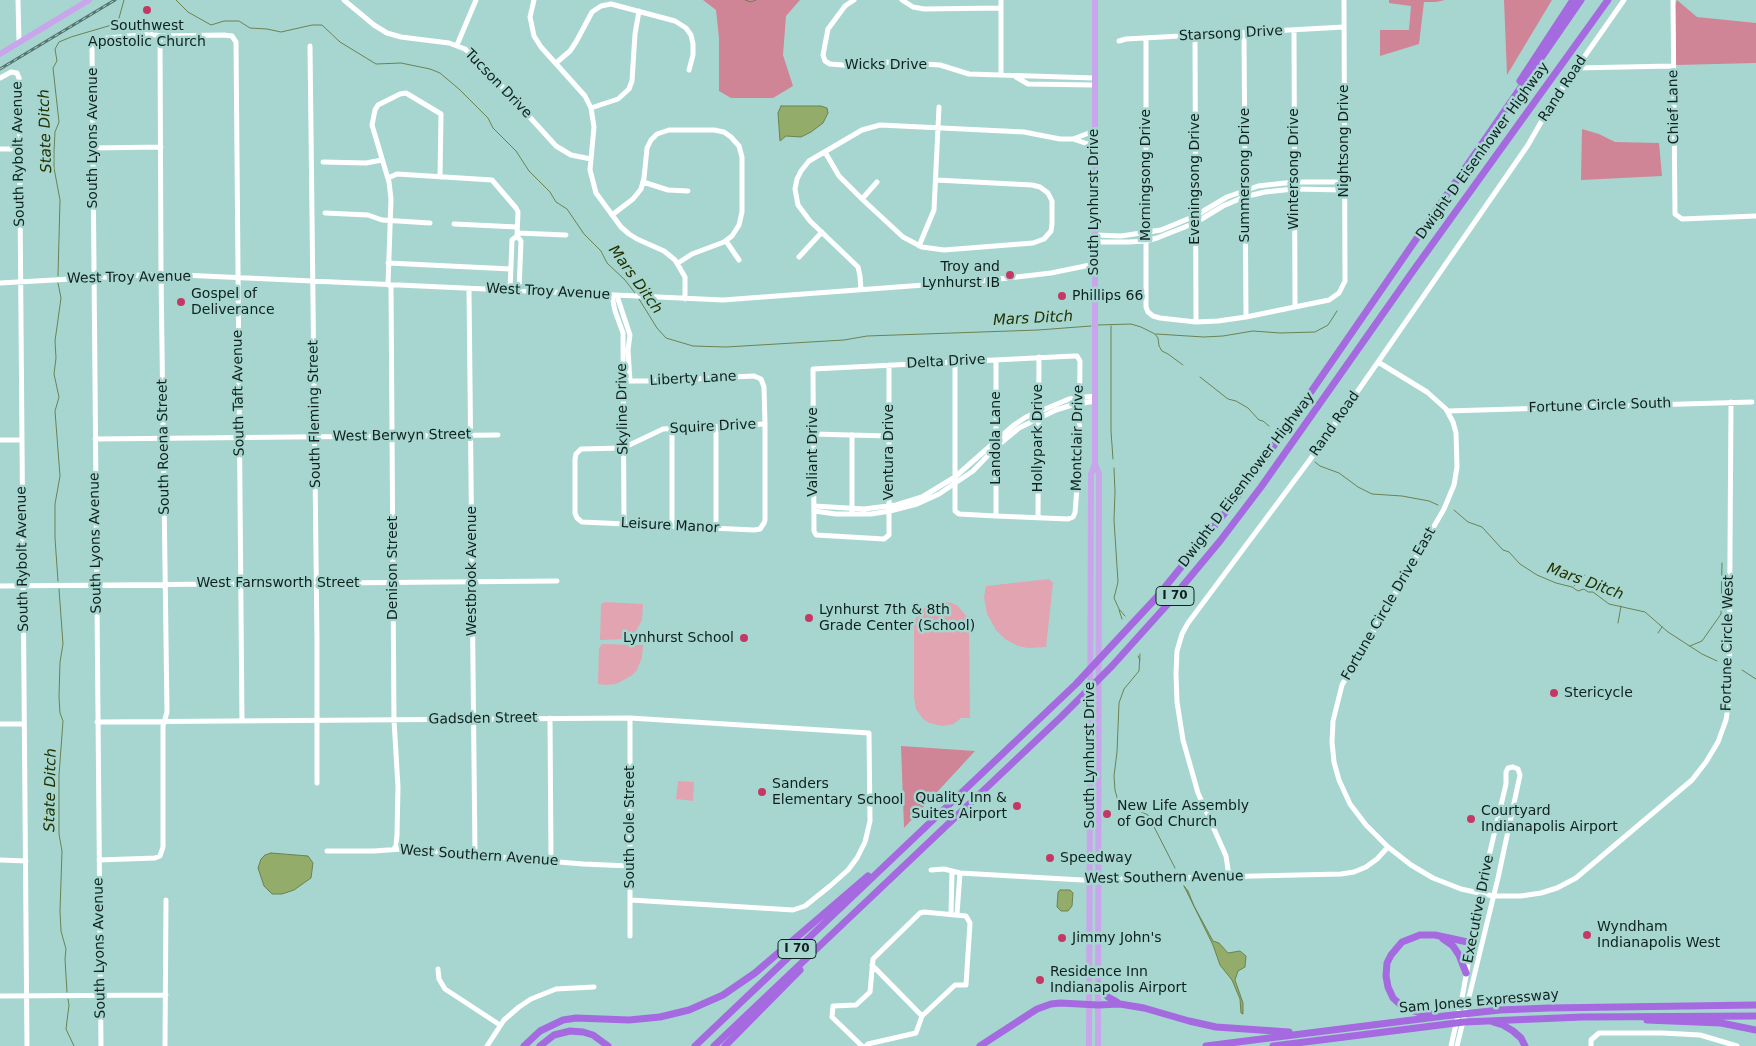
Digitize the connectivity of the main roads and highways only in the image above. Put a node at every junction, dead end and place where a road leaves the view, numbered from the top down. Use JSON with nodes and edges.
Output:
{"nodes":[{"id":1,"x":89,"y":0,"type":"edge"},
{"id":2,"x":1095,"y":0,"type":"edge"},
{"id":3,"x":1573,"y":0,"type":"edge"},
{"id":4,"x":1581,"y":0,"type":"edge"},
{"id":5,"x":1608,"y":0,"type":"edge"},
{"id":6,"x":0,"y":54,"type":"edge"},
{"id":7,"x":1486,"y":138,"type":"junction"},
{"id":8,"x":1095,"y":464,"type":"junction"},
{"id":9,"x":900,"y":852,"type":"junction"},
{"id":10,"x":1436,"y":935,"type":"junction"},
{"id":11,"x":1472,"y":943,"type":"road end"},
{"id":12,"x":814,"y":951,"type":"junction"},
{"id":13,"x":1466,"y":973,"type":"road end"},
{"id":14,"x":1098,"y":985,"type":"junction"},
{"id":15,"x":1089,"y":1004,"type":"junction"},
{"id":16,"x":1120,"y":1004,"type":"junction"},
{"id":17,"x":1098,"y":1005,"type":"junction"},
{"id":18,"x":1756,"y":1005,"type":"edge"},
{"id":19,"x":1444,"y":1016,"type":"junction"},
{"id":20,"x":1756,"y":1016,"type":"edge"},
{"id":21,"x":1582,"y":1017,"type":"junction"},
{"id":22,"x":1487,"y":1021,"type":"junction"},
{"id":23,"x":1756,"y":1030,"type":"edge"},
{"id":24,"x":1312,"y":1033,"type":"junction"},
{"id":25,"x":1301,"y":1042,"type":"junction"},
{"id":26,"x":524,"y":1046,"type":"edge"},
{"id":27,"x":540,"y":1046,"type":"edge"},
{"id":28,"x":608,"y":1046,"type":"edge"},
{"id":29,"x":695,"y":1046,"type":"edge"},
{"id":30,"x":714,"y":1046,"type":"edge"},
{"id":31,"x":725,"y":1046,"type":"edge"},
{"id":32,"x":980,"y":1046,"type":"edge"},
{"id":33,"x":1090,"y":1046,"type":"edge"},
{"id":34,"x":1098,"y":1046,"type":"edge"},
{"id":35,"x":1206,"y":1046,"type":"edge"},
{"id":36,"x":1274,"y":1046,"type":"edge"},
{"id":37,"x":1288,"y":1046,"type":"edge"},
{"id":38,"x":1526,"y":1046,"type":"edge"}],
"edges":[{"from":1,"to":6,"type":"main road"},
{"from":2,"to":8,"type":"main road","name":"South Lynhurst Drive"},
{"from":3,"to":7,"type":"highway"},
{"from":4,"to":7,"type":"highway","name":"Dwight D Eisenhower Highway","number":"I 70"},
{"from":5,"to":12,"type":"highway","name":"Dwight D Eisenhower Highway","number":"I 70"},
{"from":7,"to":9,"type":"highway","name":"Dwight D Eisenhower Highway","number":"I 70"},
{"from":8,"to":14,"type":"main road","name":"South Lynhurst Drive"},
{"from":8,"to":15,"type":"main road","name":"South Lynhurst Drive"},
{"from":9,"to":26,"type":"highway"},
{"from":9,"to":29,"type":"highway","name":"Dwight D Eisenhower Highway","number":"I 70"},
{"from":10,"to":11,"type":"highway"},
{"from":10,"to":13,"type":"highway"},
{"from":10,"to":19,"type":"highway"},
{"from":12,"to":30,"type":"highway","name":"Dwight D Eisenhower Highway","number":"I 70"},
{"from":12,"to":31,"type":"highway"},
{"from":14,"to":16,"type":"highway"},
{"from":14,"to":17,"type":"main road","name":"South Lynhurst Drive"},
{"from":15,"to":17,"type":"highway"},
{"from":15,"to":32,"type":"highway"},
{"from":15,"to":33,"type":"main road","name":"South Lynhurst Drive"},
{"from":16,"to":17,"type":"highway"},
{"from":16,"to":24,"type":"highway"},
{"from":17,"to":34,"type":"main road","name":"South Lynhurst Drive"},
{"from":18,"to":19,"type":"highway","name":"Sam Jones Expressway"},
{"from":19,"to":24,"type":"highway","name":"Sam Jones Expressway"},
{"from":20,"to":21,"type":"highway","name":"Sam Jones Expressway"},
{"from":21,"to":22,"type":"highway","name":"Sam Jones Expressway"},
{"from":21,"to":23,"type":"highway"},
{"from":22,"to":25,"type":"highway","name":"Sam Jones Expressway"},
{"from":22,"to":38,"type":"highway"},
{"from":24,"to":35,"type":"highway","name":"Sam Jones Expressway"},
{"from":25,"to":36,"type":"highway","name":"Sam Jones Expressway"},
{"from":25,"to":37,"type":"highway"},
{"from":27,"to":28,"type":"highway"}]}
